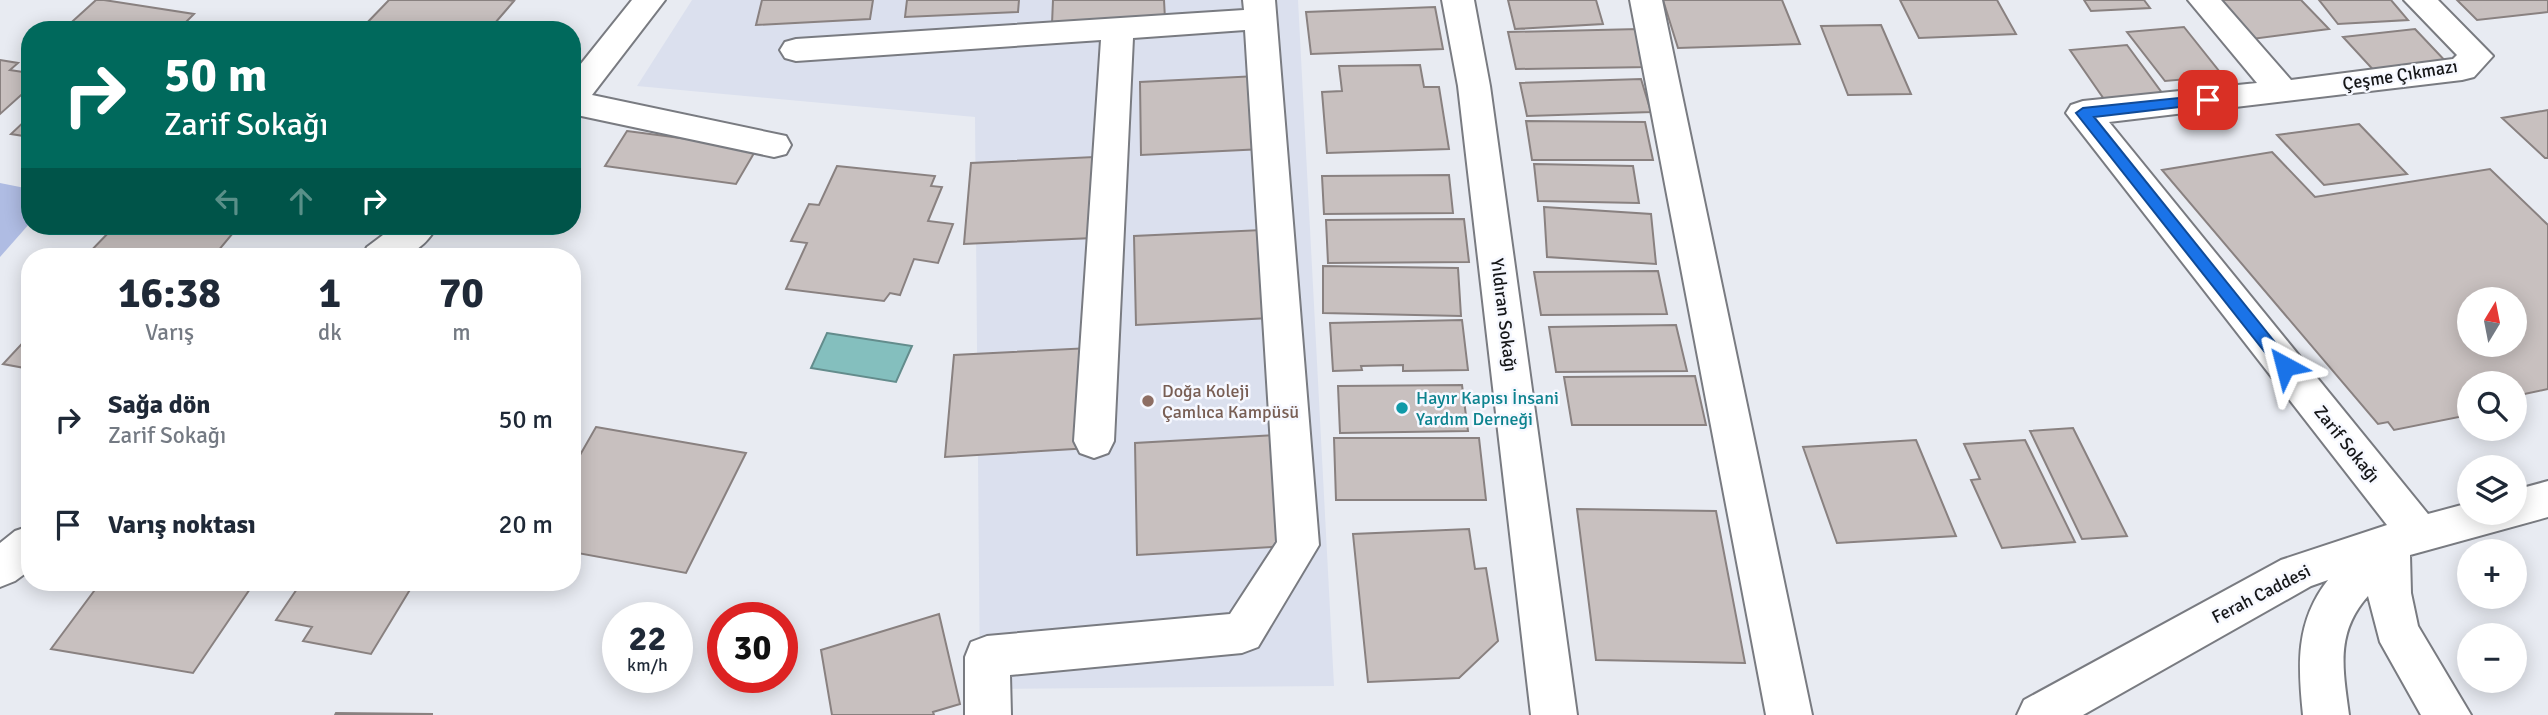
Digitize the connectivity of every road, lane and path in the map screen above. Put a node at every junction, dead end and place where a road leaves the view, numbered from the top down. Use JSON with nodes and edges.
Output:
{"nodes":[{"id":1,"x":649,"y":0,"type":"edge"},
{"id":2,"x":1458,"y":0,"type":"edge"},
{"id":3,"x":1646,"y":0,"type":"edge"},
{"id":4,"x":2204,"y":0,"type":"edge"},
{"id":5,"x":2420,"y":0,"type":"edge"},
{"id":6,"x":1260,"y":10,"type":"edge"},
{"id":7,"x":1118,"y":29,"type":"junction"},
{"id":8,"x":796,"y":50,"type":"dead end"},
{"id":9,"x":581,"y":88,"type":"edge"},
{"id":10,"x":2283,"y":92,"type":"junction"},
{"id":11,"x":581,"y":102,"type":"edge"},
{"id":12,"x":774,"y":145,"type":"dead end"},
{"id":13,"x":408,"y":235,"type":"edge"},
{"id":14,"x":391,"y":248,"type":"edge"},
{"id":15,"x":1094,"y":440,"type":"dead end"},
{"id":16,"x":2548,"y":499,"type":"edge"},
{"id":17,"x":2527,"y":505,"type":"edge"},
{"id":18,"x":2457,"y":524,"type":"edge"},
{"id":19,"x":2404,"y":539,"type":"junction"},
{"id":20,"x":21,"y":551,"type":"edge"},
{"id":21,"x":0,"y":568,"type":"edge"},
{"id":22,"x":988,"y":715,"type":"edge"},
{"id":23,"x":1554,"y":715,"type":"edge"},
{"id":24,"x":1789,"y":715,"type":"edge"},
{"id":25,"x":2040,"y":715,"type":"edge"},
{"id":26,"x":2326,"y":715,"type":"edge"},
{"id":27,"x":2448,"y":715,"type":"edge"}],
"edges":[{"from":1,"to":9,"type":"street"},
{"from":2,"to":23,"type":"street","name":"Yıldıran Sokağı"},
{"from":3,"to":24,"type":"street"},
{"from":4,"to":10,"type":"street"},
{"from":5,"to":10,"type":"street","name":"Çeşme Çıkmazı"},
{"from":6,"to":7,"type":"street"},
{"from":6,"to":22,"type":"street"},
{"from":7,"to":8,"type":"street"},
{"from":7,"to":15,"type":"street"},
{"from":10,"to":19,"type":"street","name":"Zarif Sokağı"},
{"from":11,"to":12,"type":"street"},
{"from":13,"to":14,"type":"street"},
{"from":16,"to":17,"type":"street"},
{"from":18,"to":19,"type":"street","name":"Ferah Caddesi"},
{"from":19,"to":25,"type":"street","name":"Ferah Caddesi"},
{"from":19,"to":26,"type":"street"},
{"from":19,"to":27,"type":"street"},
{"from":20,"to":21,"type":"street"}]}
